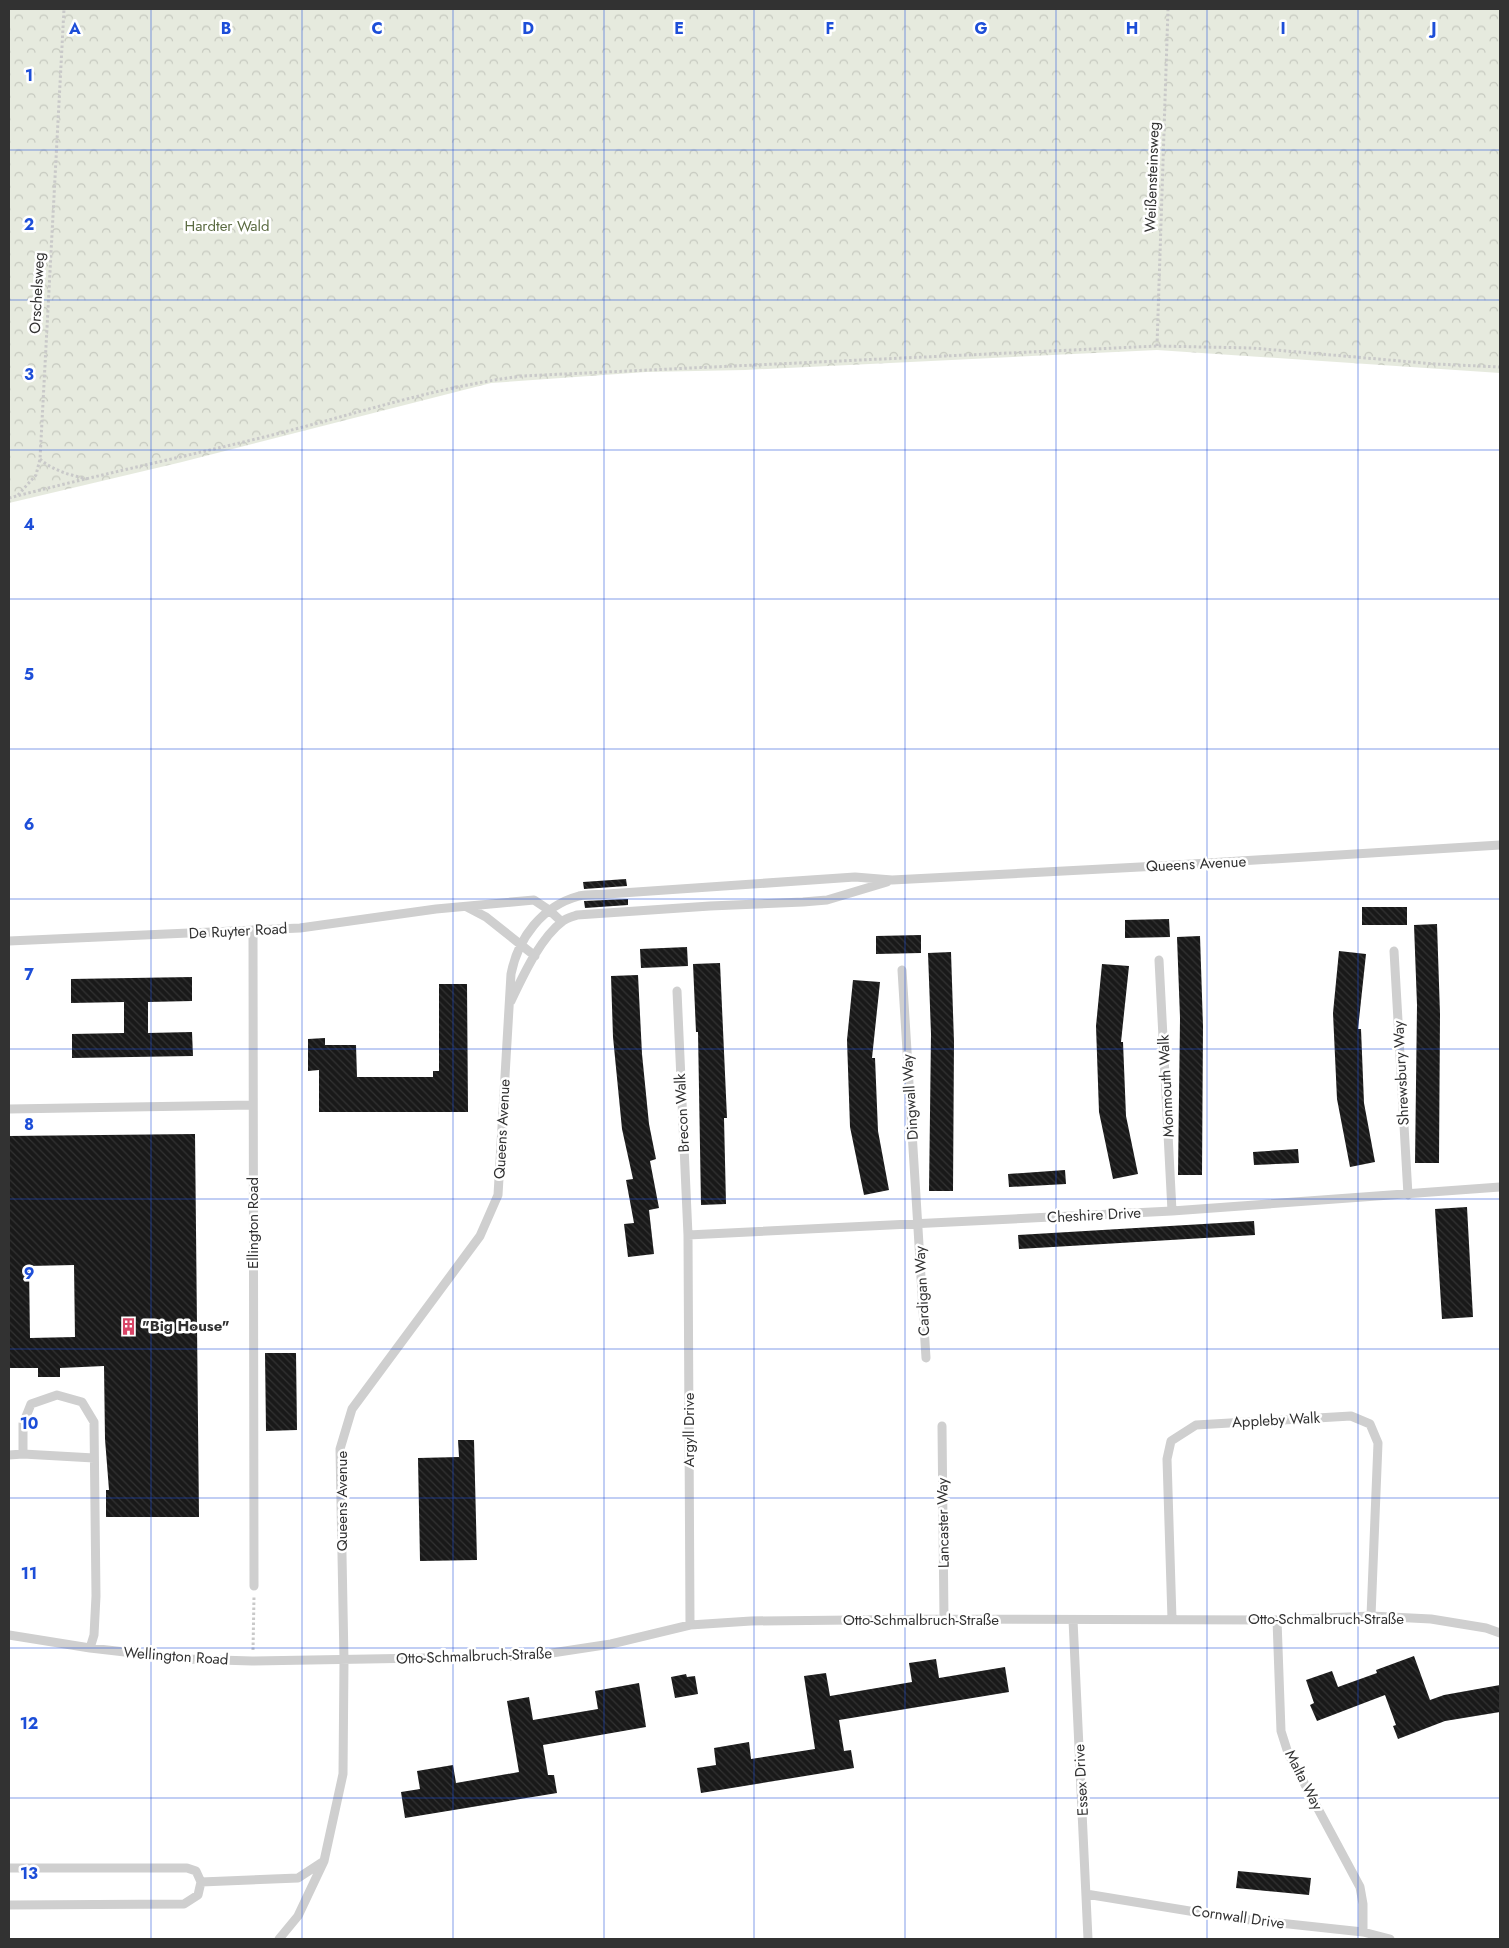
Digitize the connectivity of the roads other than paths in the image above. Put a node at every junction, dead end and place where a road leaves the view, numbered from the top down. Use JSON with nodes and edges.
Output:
{"nodes":[{"id":1,"x":1500,"y":845,"type":"edge"},
{"id":2,"x":892,"y":880,"type":"junction"},
{"id":3,"x":467,"y":907,"type":"junction"},
{"id":4,"x":549,"y":910,"type":"junction"},
{"id":5,"x":562,"y":922,"type":"junction"},
{"id":6,"x":253,"y":930,"type":"junction"},
{"id":7,"x":9,"y":942,"type":"edge"},
{"id":8,"x":521,"y":944,"type":"junction"},
{"id":9,"x":1394,"y":951,"type":"dead end"},
{"id":10,"x":535,"y":956,"type":"junction"},
{"id":11,"x":1159,"y":960,"type":"dead end"},
{"id":12,"x":902,"y":970,"type":"dead end"},
{"id":13,"x":677,"y":991,"type":"dead end"},
{"id":14,"x":509,"y":1006,"type":"junction"},
{"id":15,"x":253,"y":1105,"type":"junction"},
{"id":16,"x":9,"y":1109,"type":"edge"},
{"id":17,"x":1500,"y":1187,"type":"edge"},
{"id":18,"x":1408,"y":1195,"type":"junction"},
{"id":19,"x":1172,"y":1211,"type":"junction"},
{"id":20,"x":918,"y":1224,"type":"junction"},
{"id":21,"x":688,"y":1235,"type":"junction"},
{"id":22,"x":926,"y":1358,"type":"dead end"},
{"id":23,"x":942,"y":1426,"type":"dead end"},
{"id":24,"x":9,"y":1454,"type":"edge"},
{"id":25,"x":23,"y":1454,"type":"junction"},
{"id":26,"x":94,"y":1458,"type":"junction"},
{"id":27,"x":254,"y":1586,"type":"road end"},
{"id":28,"x":1371,"y":1616,"type":"junction"},
{"id":29,"x":944,"y":1619,"type":"junction"},
{"id":30,"x":1172,"y":1619,"type":"junction"},
{"id":31,"x":1073,"y":1620,"type":"junction"},
{"id":32,"x":1277,"y":1620,"type":"junction"},
{"id":33,"x":690,"y":1625,"type":"junction"},
{"id":34,"x":1500,"y":1633,"type":"edge"},
{"id":35,"x":9,"y":1635,"type":"edge"},
{"id":36,"x":90,"y":1648,"type":"junction"},
{"id":37,"x":344,"y":1660,"type":"junction"},
{"id":38,"x":324,"y":1860,"type":"junction"},
{"id":39,"x":9,"y":1868,"type":"edge"},
{"id":40,"x":201,"y":1882,"type":"junction"},
{"id":41,"x":1086,"y":1894,"type":"junction"},
{"id":42,"x":9,"y":1905,"type":"edge"},
{"id":43,"x":1363,"y":1932,"type":"junction"},
{"id":44,"x":279,"y":1939,"type":"edge"},
{"id":45,"x":1088,"y":1939,"type":"edge"},
{"id":46,"x":1390,"y":1939,"type":"edge"}],
"edges":[{"from":1,"to":2,"type":"lane","name":"Queens Avenue"},
{"from":2,"to":4,"type":"lane","name":"Queens Avenue"},
{"from":2,"to":5,"type":"lane","name":"Queens Avenue"},
{"from":3,"to":4,"type":"lane","name":"De Ruyter Road"},
{"from":3,"to":6,"type":"lane","name":"De Ruyter Road"},
{"from":3,"to":8,"type":"lane"},
{"from":4,"to":5,"type":"lane","name":"De Ruyter Road"},
{"from":4,"to":8,"type":"lane","name":"Queens Avenue"},
{"from":5,"to":10,"type":"lane","name":"Queens Avenue"},
{"from":6,"to":7,"type":"lane","name":"De Ruyter Road"},
{"from":6,"to":15,"type":"lane","name":"Ellington Road"},
{"from":8,"to":10,"type":"lane"},
{"from":8,"to":14,"type":"lane","name":"Queens Avenue"},
{"from":9,"to":18,"type":"lane","name":"Shrewsbury Way"},
{"from":10,"to":14,"type":"lane","name":"Queens Avenue"},
{"from":11,"to":19,"type":"lane","name":"Monmouth Walk"},
{"from":12,"to":20,"type":"lane","name":"Dingwall Way"},
{"from":13,"to":21,"type":"lane","name":"Brecon Walk"},
{"from":14,"to":37,"type":"lane","name":"Queens Avenue"},
{"from":15,"to":16,"type":"lane"},
{"from":15,"to":27,"type":"lane","name":"Ellington Road"},
{"from":17,"to":18,"type":"lane","name":"Cheshire Drive"},
{"from":18,"to":19,"type":"lane","name":"Cheshire Drive"},
{"from":19,"to":20,"type":"lane","name":"Cheshire Drive"},
{"from":20,"to":21,"type":"lane","name":"Cheshire Drive"},
{"from":20,"to":22,"type":"lane","name":"Cardigan Way"},
{"from":21,"to":33,"type":"lane","name":"Argyll Drive"},
{"from":23,"to":29,"type":"lane","name":"Lancaster Way"},
{"from":24,"to":25,"type":"lane"},
{"from":25,"to":26,"type":"lane"},
{"from":25,"to":26,"type":"lane"},
{"from":26,"to":36,"type":"lane"},
{"from":28,"to":30,"type":"lane","name":"Appleby Walk"},
{"from":28,"to":32,"type":"lane","name":"Otto-Schmalbruch-Straße"},
{"from":28,"to":34,"type":"lane","name":"Otto-Schmalbruch-Straße"},
{"from":29,"to":31,"type":"lane","name":"Otto-Schmalbruch-Straße"},
{"from":29,"to":33,"type":"lane","name":"Otto-Schmalbruch-Straße"},
{"from":30,"to":31,"type":"lane","name":"Otto-Schmalbruch-Straße"},
{"from":30,"to":32,"type":"lane","name":"Otto-Schmalbruch-Straße"},
{"from":31,"to":41,"type":"lane","name":"Essex Drive"},
{"from":32,"to":43,"type":"lane","name":"Malta Way"},
{"from":33,"to":37,"type":"lane","name":"Otto-Schmalbruch-Straße"},
{"from":35,"to":36,"type":"lane","name":"Wellington Road"},
{"from":36,"to":37,"type":"lane","name":"Wellington Road"},
{"from":37,"to":38,"type":"lane","name":"Queens Avenue"},
{"from":38,"to":40,"type":"lane"},
{"from":38,"to":44,"type":"lane","name":"Queens Avenue"},
{"from":39,"to":40,"type":"lane"},
{"from":40,"to":42,"type":"lane"},
{"from":41,"to":43,"type":"lane","name":"Cornwall Drive"},
{"from":41,"to":45,"type":"lane","name":"Essex Drive"},
{"from":43,"to":46,"type":"lane","name":"Cornwall Drive"}]}
